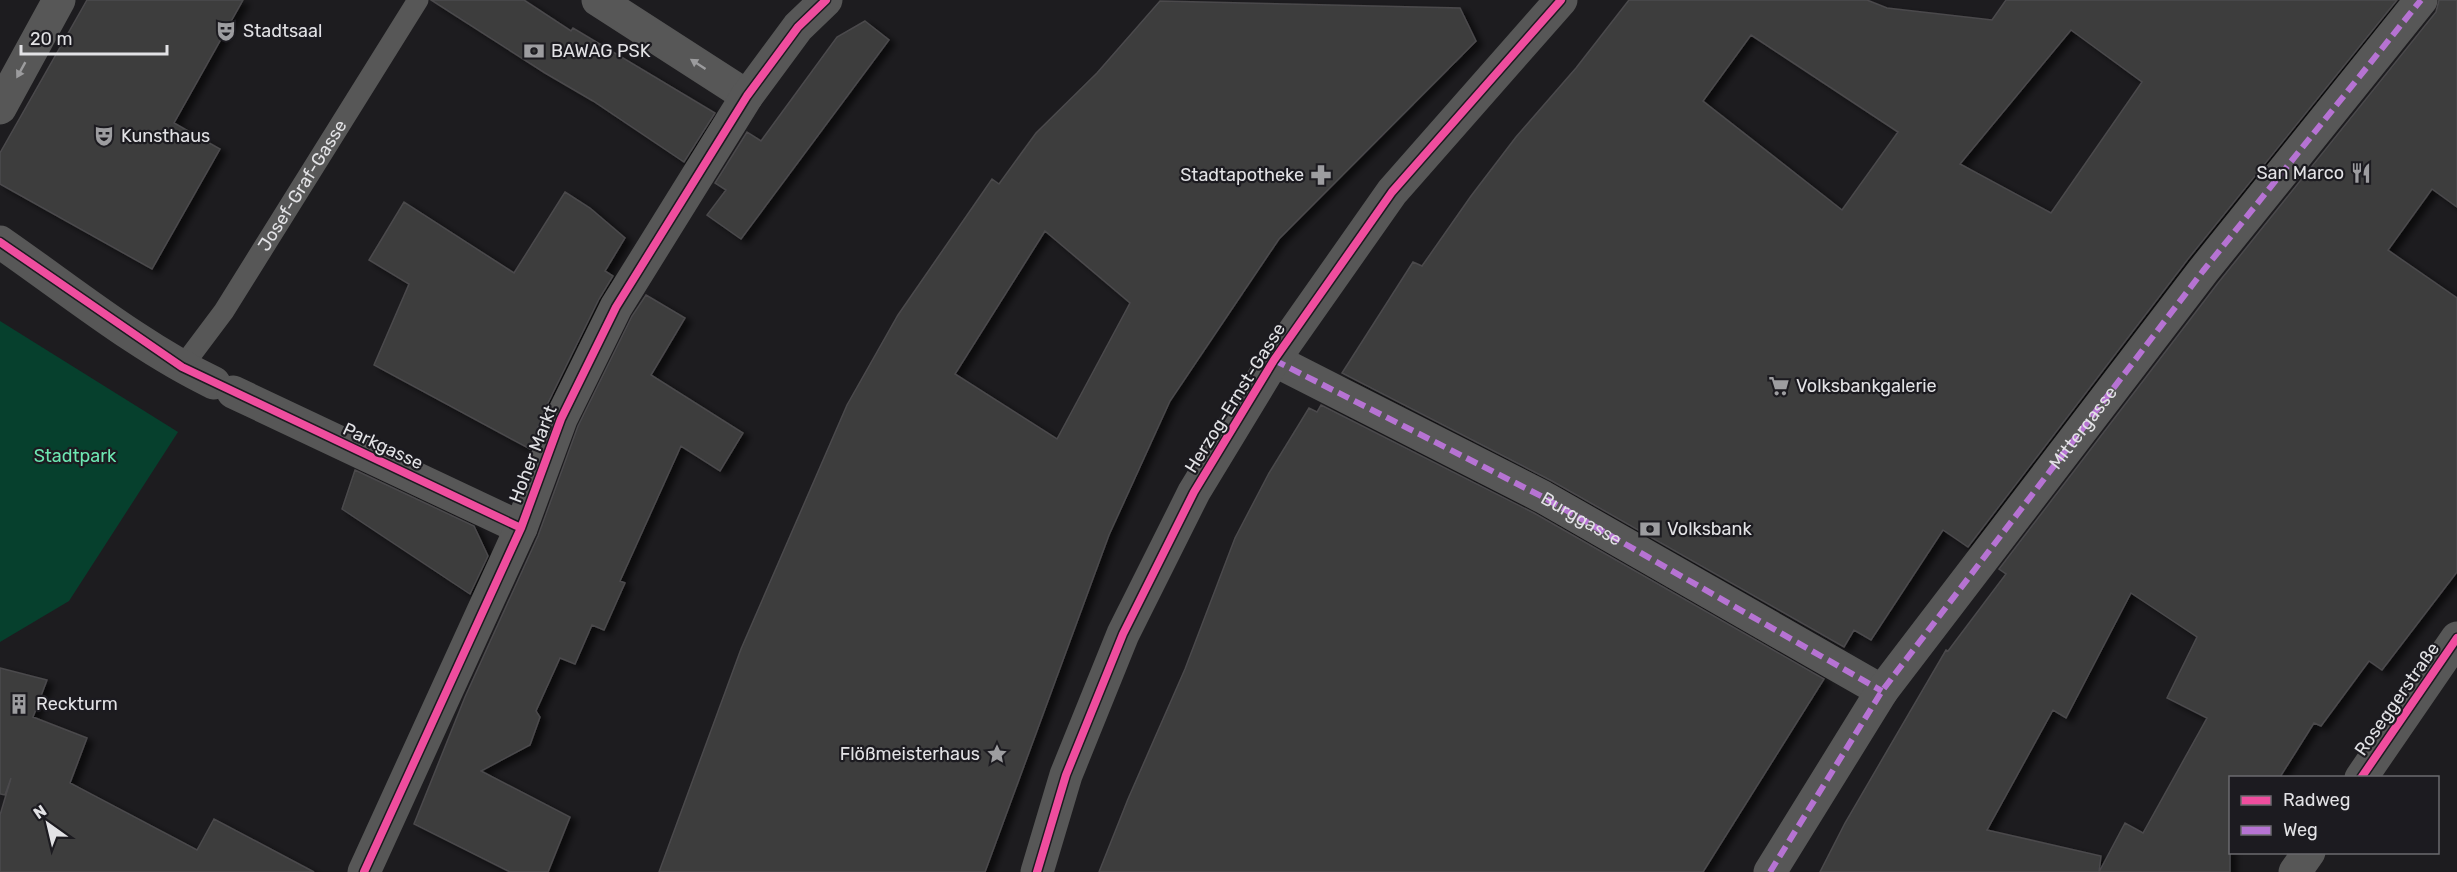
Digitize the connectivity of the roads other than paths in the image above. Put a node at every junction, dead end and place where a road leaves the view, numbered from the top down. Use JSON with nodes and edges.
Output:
{"nodes":[{"id":1,"x":59,"y":0,"type":"edge"},
{"id":2,"x":418,"y":0,"type":"edge"},
{"id":3,"x":598,"y":0,"type":"edge"},
{"id":4,"x":826,"y":0,"type":"edge"},
{"id":5,"x":1561,"y":0,"type":"edge"},
{"id":6,"x":2421,"y":0,"type":"edge"},
{"id":7,"x":747,"y":96,"type":"junction"},
{"id":8,"x":0,"y":108,"type":"edge"},
{"id":9,"x":0,"y":242,"type":"edge"},
{"id":10,"x":1274,"y":360,"type":"junction"},
{"id":11,"x":182,"y":368,"type":"junction"},
{"id":12,"x":521,"y":528,"type":"junction"},
{"id":13,"x":2457,"y":638,"type":"edge"},
{"id":14,"x":1882,"y":691,"type":"junction"},
{"id":15,"x":2362,"y":776,"type":"edge"},
{"id":16,"x":2308,"y":854,"type":"edge"},
{"id":17,"x":364,"y":872,"type":"edge"},
{"id":18,"x":1037,"y":872,"type":"edge"},
{"id":19,"x":1770,"y":872,"type":"edge"},
{"id":20,"x":2295,"y":872,"type":"edge"}],
"edges":[{"from":1,"to":8,"type":"street","one_way":true},
{"from":2,"to":11,"type":"lane","name":"Josef-Graf-Gasse"},
{"from":7,"to":3,"type":"street","one_way":true},
{"from":4,"to":7,"type":"street","name":"Hoher Markt"},
{"from":5,"to":10,"type":"street","name":"Herzog-Ernst-Gasse"},
{"from":6,"to":14,"type":"street","name":"Mittergasse"},
{"from":7,"to":12,"type":"street","name":"Hoher Markt"},
{"from":9,"to":11,"type":"street","name":"Parkgasse"},
{"from":10,"to":14,"type":"street","name":"Burggasse"},
{"from":10,"to":18,"type":"street","name":"Herzog-Ernst-Gasse"},
{"from":11,"to":12,"type":"street","name":"Parkgasse"},
{"from":12,"to":17,"type":"street","name":"Hoher Markt"},
{"from":13,"to":15,"type":"street","name":"Roseggerstraße"},
{"from":14,"to":19,"type":"street","name":"Mittergasse"},
{"from":16,"to":20,"type":"street"}]}
